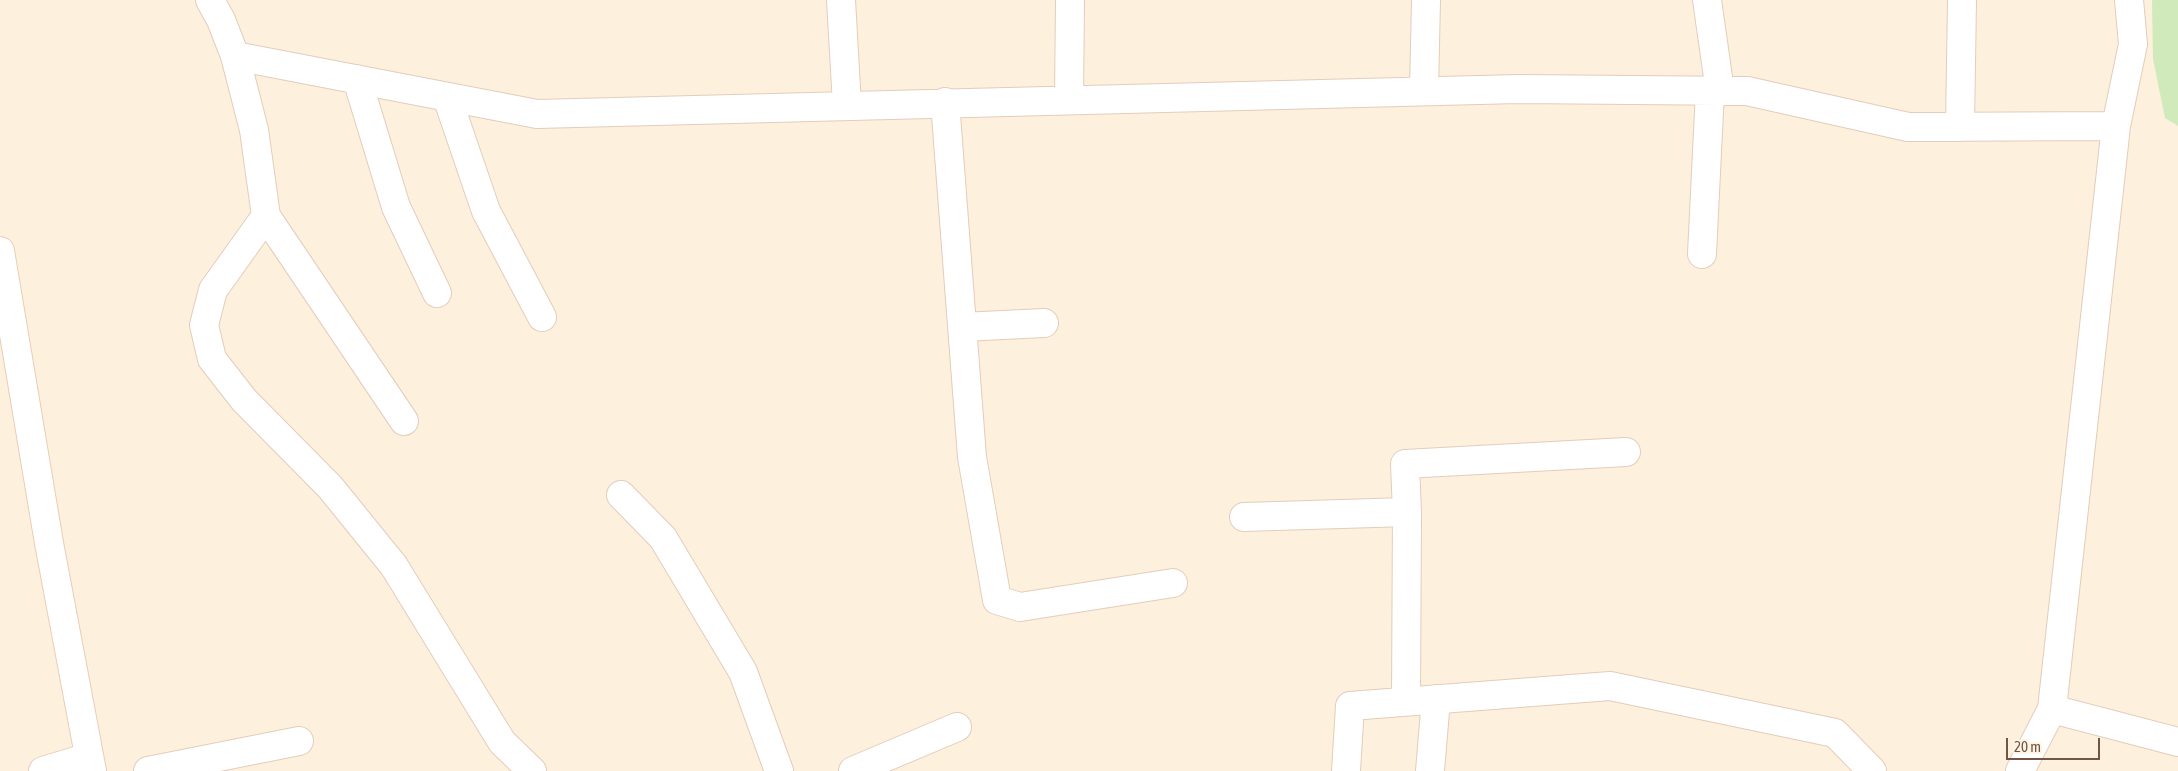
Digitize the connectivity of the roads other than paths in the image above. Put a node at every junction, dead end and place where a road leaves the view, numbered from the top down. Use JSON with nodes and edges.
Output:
{"nodes":[{"id":1,"x":210,"y":0,"type":"edge"},
{"id":2,"x":841,"y":0,"type":"edge"},
{"id":3,"x":1070,"y":0,"type":"edge"},
{"id":4,"x":1426,"y":0,"type":"edge"},
{"id":5,"x":1707,"y":0,"type":"edge"},
{"id":6,"x":1962,"y":0,"type":"edge"},
{"id":7,"x":2129,"y":0,"type":"edge"},
{"id":8,"x":235,"y":56,"type":"junction"},
{"id":9,"x":357,"y":79,"type":"junction"},
{"id":10,"x":1424,"y":91,"type":"junction"},
{"id":11,"x":1715,"y":91,"type":"junction"},
{"id":12,"x":447,"y":97,"type":"junction"},
{"id":13,"x":1069,"y":99,"type":"junction"},
{"id":14,"x":946,"y":102,"type":"junction"},
{"id":15,"x":847,"y":105,"type":"junction"},
{"id":16,"x":2116,"y":126,"type":"junction"},
{"id":17,"x":1960,"y":127,"type":"junction"},
{"id":18,"x":266,"y":216,"type":"junction"},
{"id":19,"x":0,"y":251,"type":"edge"},
{"id":20,"x":1702,"y":254,"type":"dead end"},
{"id":21,"x":437,"y":293,"type":"dead end"},
{"id":22,"x":542,"y":317,"type":"dead end"},
{"id":23,"x":1044,"y":323,"type":"dead end"},
{"id":24,"x":962,"y":327,"type":"junction"},
{"id":25,"x":404,"y":421,"type":"dead end"},
{"id":26,"x":1626,"y":452,"type":"dead end"},
{"id":27,"x":621,"y":495,"type":"dead end"},
{"id":28,"x":1406,"y":512,"type":"junction"},
{"id":29,"x":1244,"y":517,"type":"dead end"},
{"id":30,"x":1173,"y":583,"type":"dead end"},
{"id":31,"x":1436,"y":699,"type":"junction"},
{"id":32,"x":1406,"y":701,"type":"junction"},
{"id":33,"x":2052,"y":709,"type":"junction"},
{"id":34,"x":957,"y":727,"type":"dead end"},
{"id":35,"x":298,"y":741,"type":"dead end"},
{"id":36,"x":2178,"y":742,"type":"edge"},
{"id":37,"x":90,"y":764,"type":"edge"},
{"id":38,"x":43,"y":771,"type":"edge"},
{"id":39,"x":148,"y":771,"type":"edge"},
{"id":40,"x":532,"y":771,"type":"edge"},
{"id":41,"x":779,"y":771,"type":"edge"},
{"id":42,"x":854,"y":771,"type":"edge"},
{"id":43,"x":1346,"y":771,"type":"edge"},
{"id":44,"x":1430,"y":771,"type":"edge"},
{"id":45,"x":1872,"y":771,"type":"edge"},
{"id":46,"x":2020,"y":771,"type":"edge"}],
"edges":[{"from":1,"to":8,"type":"street"},
{"from":2,"to":15,"type":"street"},
{"from":3,"to":13,"type":"street"},
{"from":4,"to":10,"type":"street"},
{"from":5,"to":11,"type":"street"},
{"from":6,"to":17,"type":"street"},
{"from":7,"to":16,"type":"street"},
{"from":8,"to":9,"type":"street"},
{"from":8,"to":18,"type":"street"},
{"from":9,"to":12,"type":"street"},
{"from":9,"to":21,"type":"street"},
{"from":10,"to":11,"type":"street"},
{"from":10,"to":13,"type":"street"},
{"from":11,"to":17,"type":"street"},
{"from":11,"to":20,"type":"street"},
{"from":12,"to":15,"type":"street"},
{"from":12,"to":22,"type":"street"},
{"from":13,"to":14,"type":"street"},
{"from":14,"to":15,"type":"street"},
{"from":14,"to":24,"type":"street"},
{"from":16,"to":17,"type":"street"},
{"from":16,"to":33,"type":"street"},
{"from":18,"to":25,"type":"street"},
{"from":18,"to":40,"type":"street"},
{"from":19,"to":37,"type":"street"},
{"from":23,"to":24,"type":"street"},
{"from":24,"to":30,"type":"street"},
{"from":26,"to":28,"type":"street"},
{"from":27,"to":41,"type":"street"},
{"from":28,"to":29,"type":"street"},
{"from":28,"to":32,"type":"street"},
{"from":31,"to":32,"type":"street"},
{"from":31,"to":44,"type":"street"},
{"from":31,"to":45,"type":"street"},
{"from":32,"to":43,"type":"street"},
{"from":33,"to":36,"type":"street"},
{"from":33,"to":46,"type":"street"},
{"from":34,"to":42,"type":"street"},
{"from":35,"to":39,"type":"street"},
{"from":37,"to":38,"type":"street"}]}
